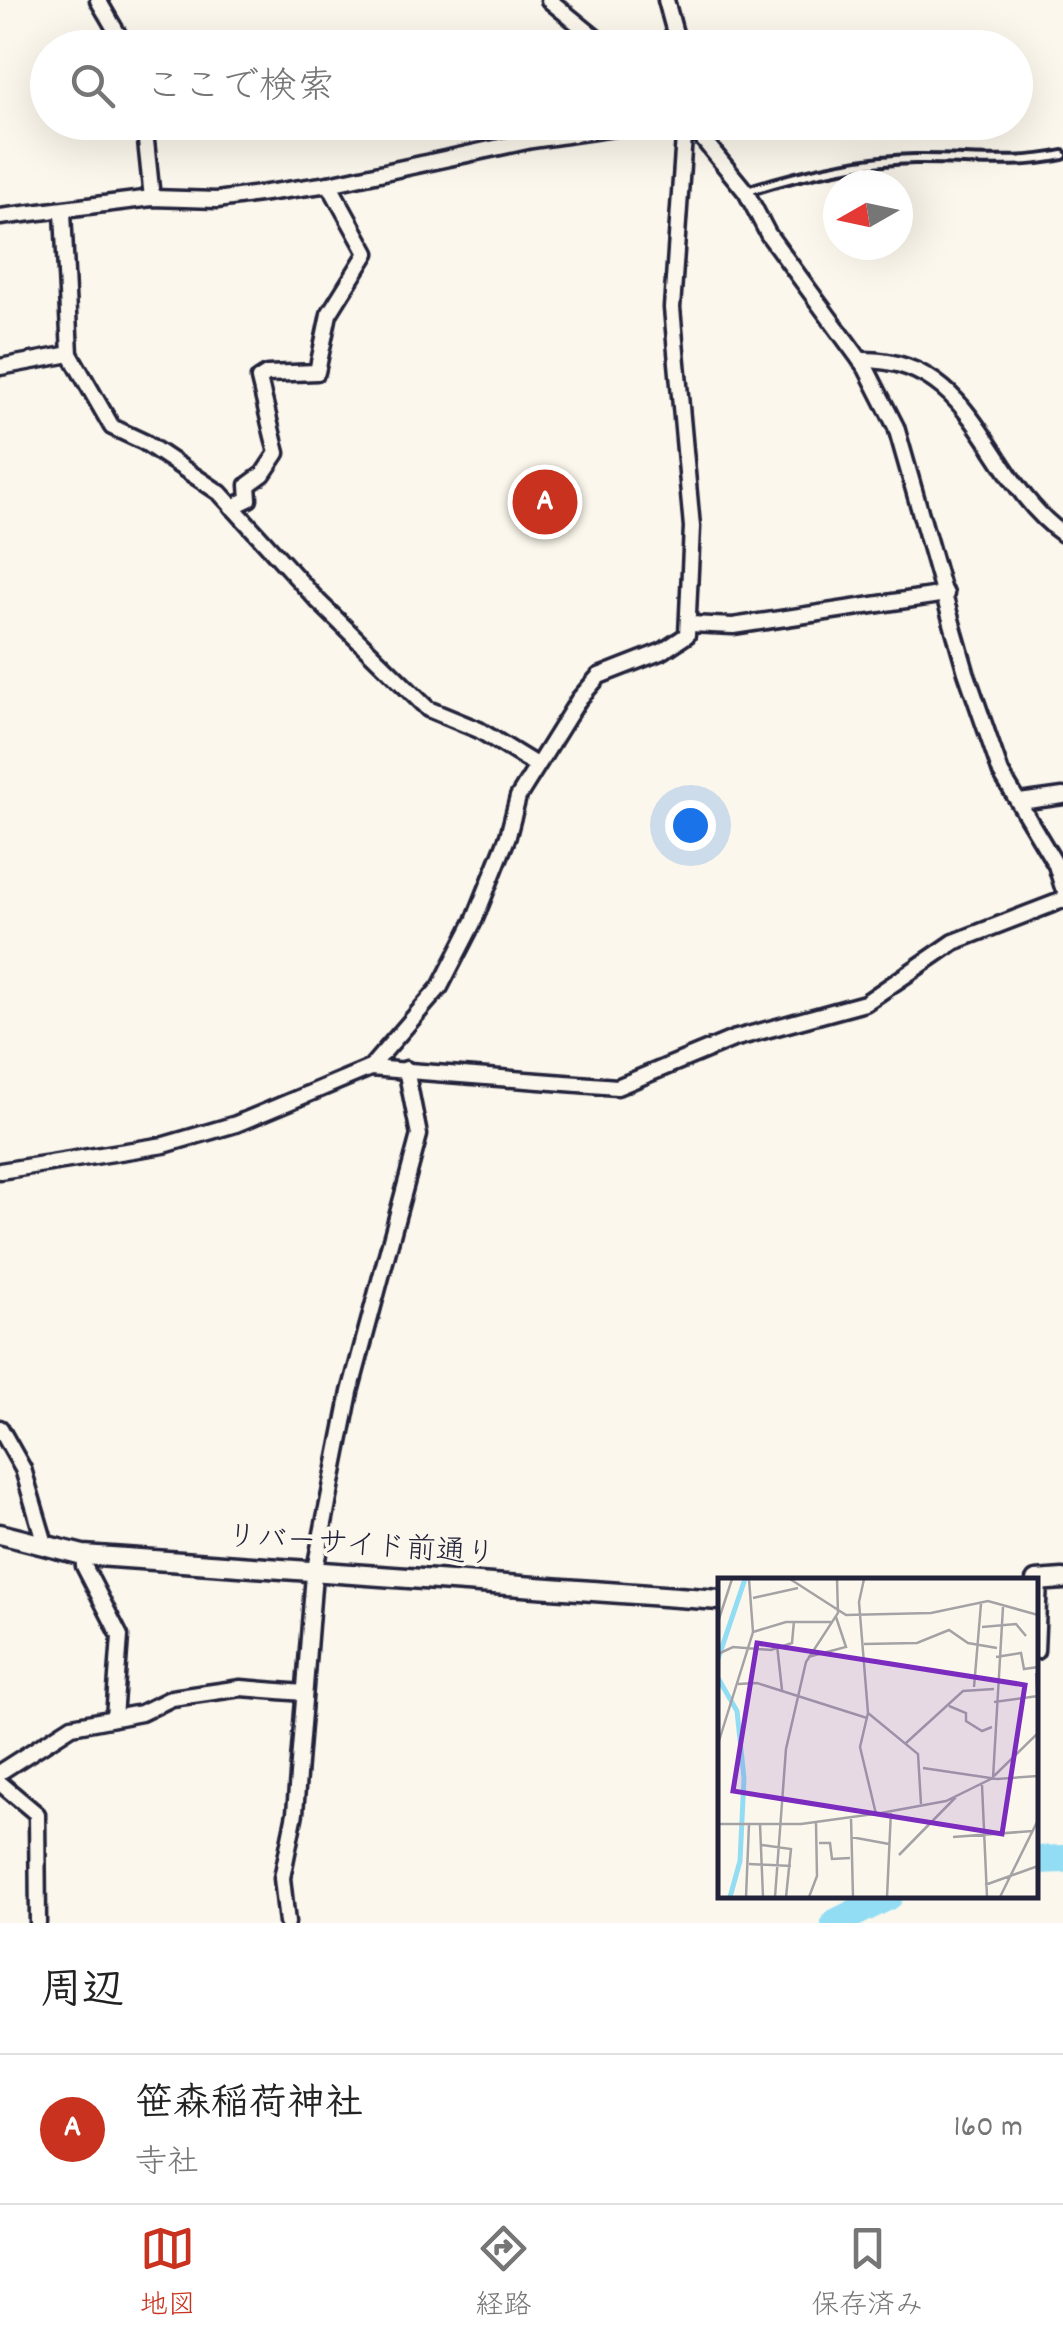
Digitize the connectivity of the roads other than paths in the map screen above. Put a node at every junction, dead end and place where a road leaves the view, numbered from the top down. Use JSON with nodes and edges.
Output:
{"nodes":[{"id":1,"x":98,"y":0,"type":"edge"},
{"id":2,"x":549,"y":0,"type":"edge"},
{"id":3,"x":666,"y":0,"type":"edge"},
{"id":4,"x":116,"y":30,"type":"edge"},
{"id":5,"x":586,"y":30,"type":"edge"},
{"id":6,"x":674,"y":30,"type":"edge"},
{"id":7,"x":146,"y":140,"type":"edge"},
{"id":8,"x":532,"y":140,"type":"edge"},
{"id":9,"x":686,"y":140,"type":"edge"},
{"id":10,"x":702,"y":140,"type":"edge"},
{"id":11,"x":1063,"y":154,"type":"edge"},
{"id":12,"x":328,"y":184,"type":"junction"},
{"id":13,"x":746,"y":192,"type":"junction"},
{"id":14,"x":152,"y":198,"type":"junction"},
{"id":15,"x":63,"y":212,"type":"junction"},
{"id":16,"x":0,"y":217,"type":"edge"},
{"id":17,"x":70,"y":354,"type":"junction"},
{"id":18,"x":860,"y":360,"type":"junction"},
{"id":19,"x":0,"y":366,"type":"edge"},
{"id":20,"x":232,"y":508,"type":"junction"},
{"id":21,"x":1063,"y":534,"type":"edge"},
{"id":22,"x":946,"y":594,"type":"junction"},
{"id":23,"x":690,"y":624,"type":"junction"},
{"id":24,"x":536,"y":766,"type":"junction"},
{"id":25,"x":1063,"y":796,"type":"edge"},
{"id":26,"x":1020,"y":802,"type":"junction"},
{"id":27,"x":1063,"y":888,"type":"edge"},
{"id":28,"x":1063,"y":900,"type":"edge"},
{"id":29,"x":370,"y":1068,"type":"junction"},
{"id":30,"x":406,"y":1069,"type":"junction"},
{"id":31,"x":0,"y":1171,"type":"edge"},
{"id":32,"x":0,"y":1428,"type":"edge"},
{"id":33,"x":0,"y":1534,"type":"edge"},
{"id":34,"x":46,"y":1547,"type":"junction"},
{"id":35,"x":82,"y":1555,"type":"junction"},
{"id":36,"x":314,"y":1574,"type":"junction"},
{"id":37,"x":1063,"y":1579,"type":"edge"},
{"id":38,"x":1038,"y":1580,"type":"edge"},
{"id":39,"x":718,"y":1600,"type":"edge"},
{"id":40,"x":304,"y":1693,"type":"junction"},
{"id":41,"x":114,"y":1718,"type":"junction"},
{"id":42,"x":0,"y":1772,"type":"edge"},
{"id":43,"x":0,"y":1782,"type":"edge"},
{"id":44,"x":38,"y":1923,"type":"edge"},
{"id":45,"x":287,"y":1923,"type":"edge"}],
"edges":[{"from":1,"to":4,"type":"street"},
{"from":2,"to":5,"type":"street"},
{"from":3,"to":6,"type":"street"},
{"from":7,"to":14,"type":"street"},
{"from":8,"to":12,"type":"street"},
{"from":9,"to":23,"type":"street"},
{"from":10,"to":13,"type":"street"},
{"from":11,"to":13,"type":"lane"},
{"from":12,"to":14,"type":"street"},
{"from":12,"to":20,"type":"street"},
{"from":13,"to":18,"type":"street"},
{"from":14,"to":15,"type":"street"},
{"from":15,"to":16,"type":"street"},
{"from":15,"to":17,"type":"street"},
{"from":17,"to":19,"type":"street"},
{"from":17,"to":20,"type":"street"},
{"from":18,"to":21,"type":"street"},
{"from":18,"to":22,"type":"street"},
{"from":20,"to":24,"type":"street"},
{"from":22,"to":23,"type":"street"},
{"from":22,"to":26,"type":"street"},
{"from":23,"to":24,"type":"street"},
{"from":24,"to":29,"type":"street"},
{"from":25,"to":26,"type":"street"},
{"from":26,"to":27,"type":"street"},
{"from":28,"to":30,"type":"street"},
{"from":29,"to":30,"type":"street"},
{"from":29,"to":31,"type":"street"},
{"from":30,"to":36,"type":"street"},
{"from":32,"to":34,"type":"street"},
{"from":33,"to":34,"type":"street","name":"リバーサイド前通り"},
{"from":34,"to":35,"type":"street","name":"リバーサイド前通り"},
{"from":35,"to":36,"type":"street","name":"リバーサイド前通り"},
{"from":35,"to":41,"type":"street"},
{"from":36,"to":39,"type":"street","name":"リバーサイド前通り"},
{"from":36,"to":40,"type":"street"},
{"from":37,"to":38,"type":"street"},
{"from":40,"to":41,"type":"street"},
{"from":40,"to":45,"type":"street"},
{"from":41,"to":42,"type":"street"},
{"from":43,"to":44,"type":"street"}]}
